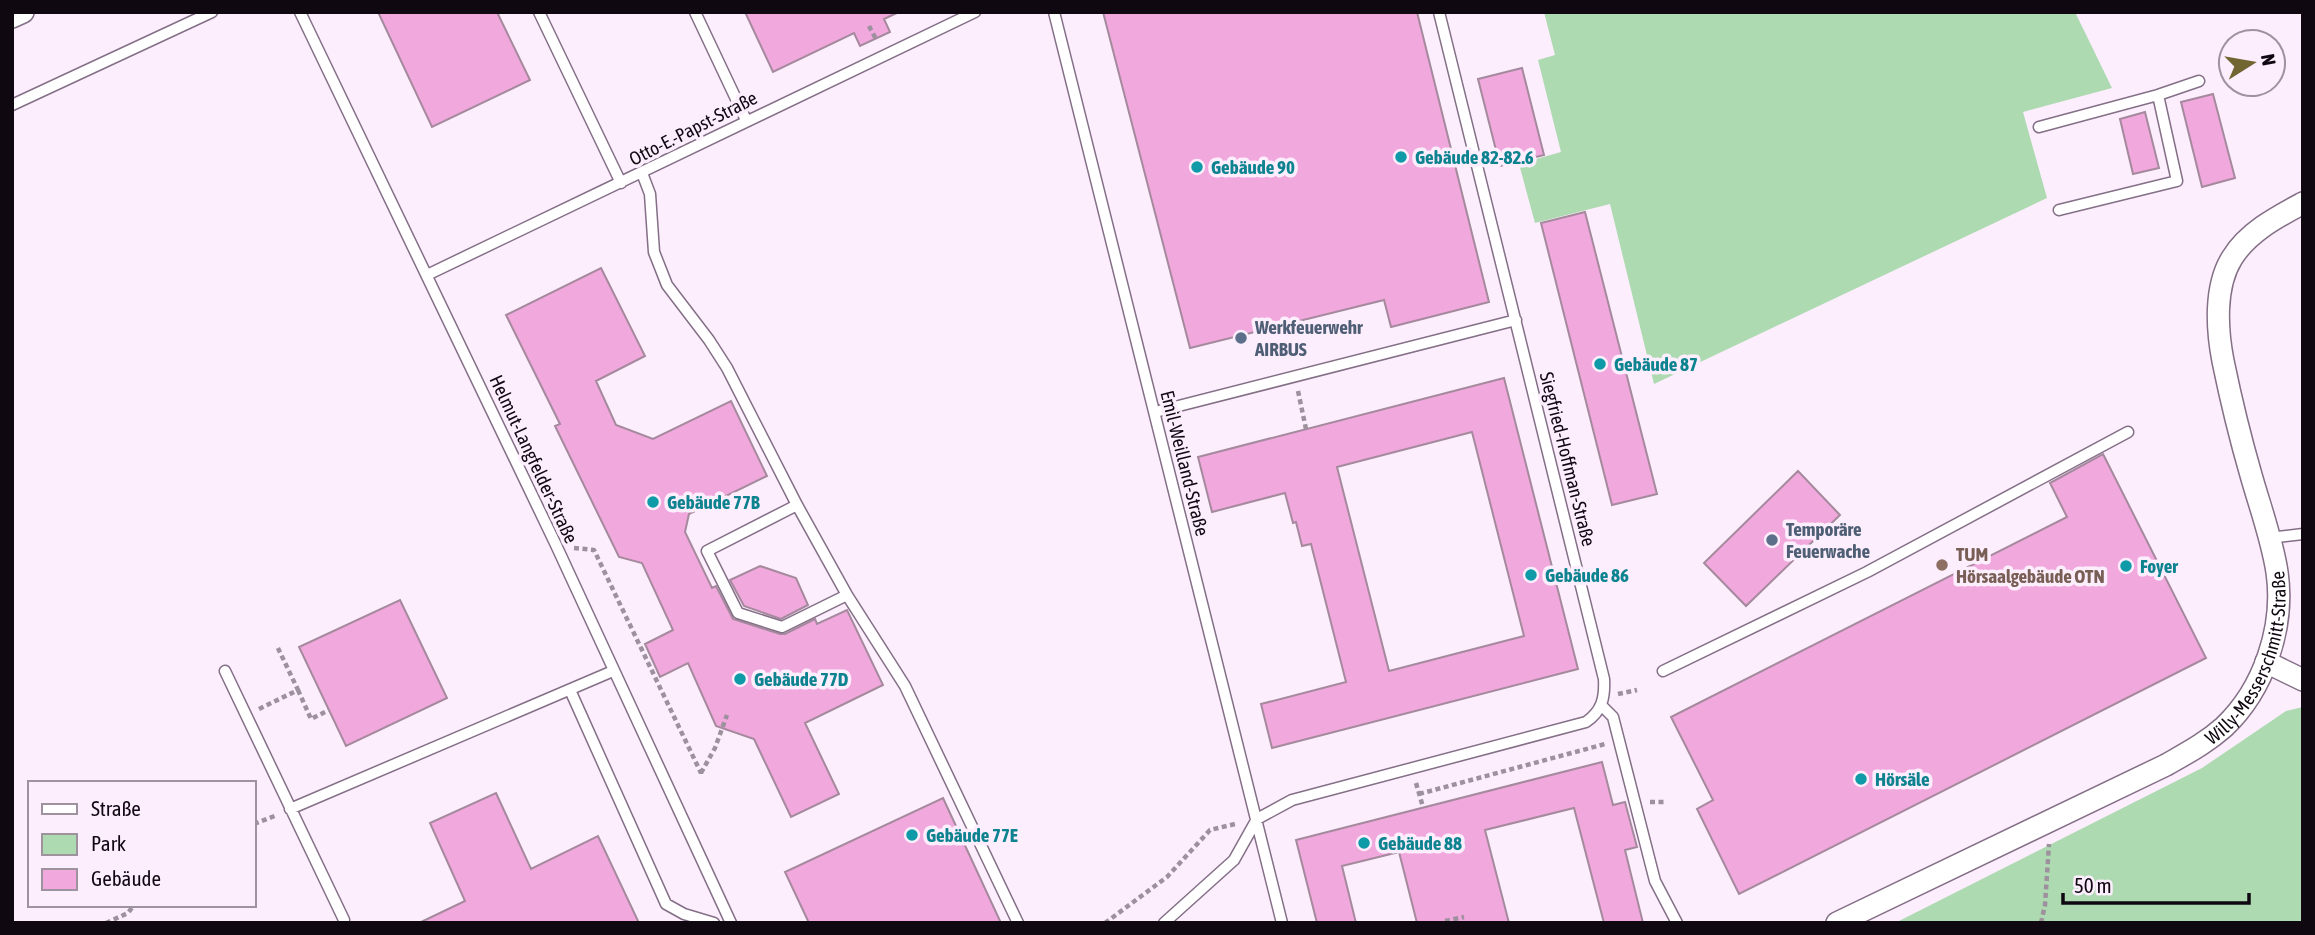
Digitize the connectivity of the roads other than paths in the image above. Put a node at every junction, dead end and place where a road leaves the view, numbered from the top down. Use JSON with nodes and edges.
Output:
{"nodes":[{"id":1,"x":23,"y":12,"type":"edge"},
{"id":2,"x":212,"y":12,"type":"edge"},
{"id":3,"x":300,"y":12,"type":"edge"},
{"id":4,"x":539,"y":12,"type":"edge"},
{"id":5,"x":695,"y":12,"type":"edge"},
{"id":6,"x":975,"y":12,"type":"edge"},
{"id":7,"x":1054,"y":12,"type":"edge"},
{"id":8,"x":1439,"y":12,"type":"edge"},
{"id":9,"x":12,"y":17,"type":"edge"},
{"id":10,"x":2199,"y":81,"type":"dead end"},
{"id":11,"x":2158,"y":95,"type":"junction"},
{"id":12,"x":12,"y":106,"type":"edge"},
{"id":13,"x":746,"y":120,"type":"junction"},
{"id":14,"x":2039,"y":127,"type":"dead end"},
{"id":15,"x":642,"y":173,"type":"junction"},
{"id":16,"x":621,"y":183,"type":"junction"},
{"id":17,"x":2303,"y":203,"type":"edge"},
{"id":18,"x":2059,"y":210,"type":"dead end"},
{"id":19,"x":427,"y":275,"type":"junction"},
{"id":20,"x":1516,"y":320,"type":"junction"},
{"id":21,"x":1154,"y":412,"type":"junction"},
{"id":22,"x":2128,"y":432,"type":"dead end"},
{"id":23,"x":797,"y":505,"type":"junction"},
{"id":24,"x":2303,"y":534,"type":"edge"},
{"id":25,"x":2269,"y":538,"type":"junction"},
{"id":26,"x":847,"y":596,"type":"junction"},
{"id":27,"x":2266,"y":662,"type":"junction"},
{"id":28,"x":225,"y":671,"type":"dead end"},
{"id":29,"x":613,"y":671,"type":"junction"},
{"id":30,"x":1663,"y":671,"type":"dead end"},
{"id":31,"x":2303,"y":680,"type":"edge"},
{"id":32,"x":569,"y":690,"type":"junction"},
{"id":33,"x":1602,"y":706,"type":"junction"},
{"id":34,"x":290,"y":809,"type":"junction"},
{"id":35,"x":1257,"y":819,"type":"junction"},
{"id":36,"x":344,"y":920,"type":"dead end"},
{"id":37,"x":730,"y":921,"type":"edge"},
{"id":38,"x":716,"y":923,"type":"edge"},
{"id":39,"x":1018,"y":923,"type":"edge"},
{"id":40,"x":1164,"y":923,"type":"edge"},
{"id":41,"x":1282,"y":923,"type":"edge"},
{"id":42,"x":1677,"y":923,"type":"edge"},
{"id":43,"x":1837,"y":923,"type":"edge"}],
"edges":[{"from":1,"to":9,"type":"street"},
{"from":2,"to":12,"type":"lane"},
{"from":3,"to":19,"type":"lane","name":"Helmut-Langfelder-Straße"},
{"from":4,"to":16,"type":"lane"},
{"from":5,"to":13,"type":"lane"},
{"from":6,"to":13,"type":"lane","name":"Otto-E.-Papst-Straße"},
{"from":7,"to":21,"type":"lane","name":"Emil-Weilland-Straße"},
{"from":8,"to":20,"type":"lane","name":"Siegfried-Hoffman-Straße"},
{"from":10,"to":11,"type":"lane"},
{"from":11,"to":14,"type":"lane"},
{"from":11,"to":18,"type":"lane"},
{"from":13,"to":15,"type":"lane","name":"Otto-E.-Papst-Straße"},
{"from":15,"to":16,"type":"lane","name":"Otto-E.-Papst-Straße"},
{"from":15,"to":23,"type":"lane"},
{"from":16,"to":19,"type":"lane","name":"Otto-E.-Papst-Straße"},
{"from":17,"to":25,"type":"street","name":"Willy-Messerschmitt-Straße"},
{"from":19,"to":29,"type":"lane","name":"Helmut-Langfelder-Straße"},
{"from":20,"to":21,"type":"lane"},
{"from":20,"to":33,"type":"lane","name":"Siegfried-Hoffman-Straße"},
{"from":21,"to":35,"type":"lane","name":"Emil-Weilland-Straße"},
{"from":22,"to":30,"type":"lane"},
{"from":23,"to":26,"type":"lane"},
{"from":23,"to":26,"type":"lane"},
{"from":24,"to":25,"type":"lane"},
{"from":25,"to":27,"type":"street","name":"Willy-Messerschmitt-Straße"},
{"from":26,"to":39,"type":"lane"},
{"from":27,"to":31,"type":"street"},
{"from":27,"to":43,"type":"street","name":"Willy-Messerschmitt-Straße"},
{"from":28,"to":34,"type":"lane"},
{"from":29,"to":32,"type":"lane"},
{"from":29,"to":37,"type":"lane","name":"Helmut-Langfelder-Straße"},
{"from":32,"to":34,"type":"lane"},
{"from":32,"to":38,"type":"lane"},
{"from":33,"to":35,"type":"lane"},
{"from":33,"to":42,"type":"lane","name":"Siegfried-Hoffman-Straße"},
{"from":34,"to":36,"type":"lane"},
{"from":35,"to":40,"type":"lane"},
{"from":35,"to":41,"type":"lane","name":"Emil-Weilland-Straße"},
{"from":37,"to":38,"type":"lane"}]}
